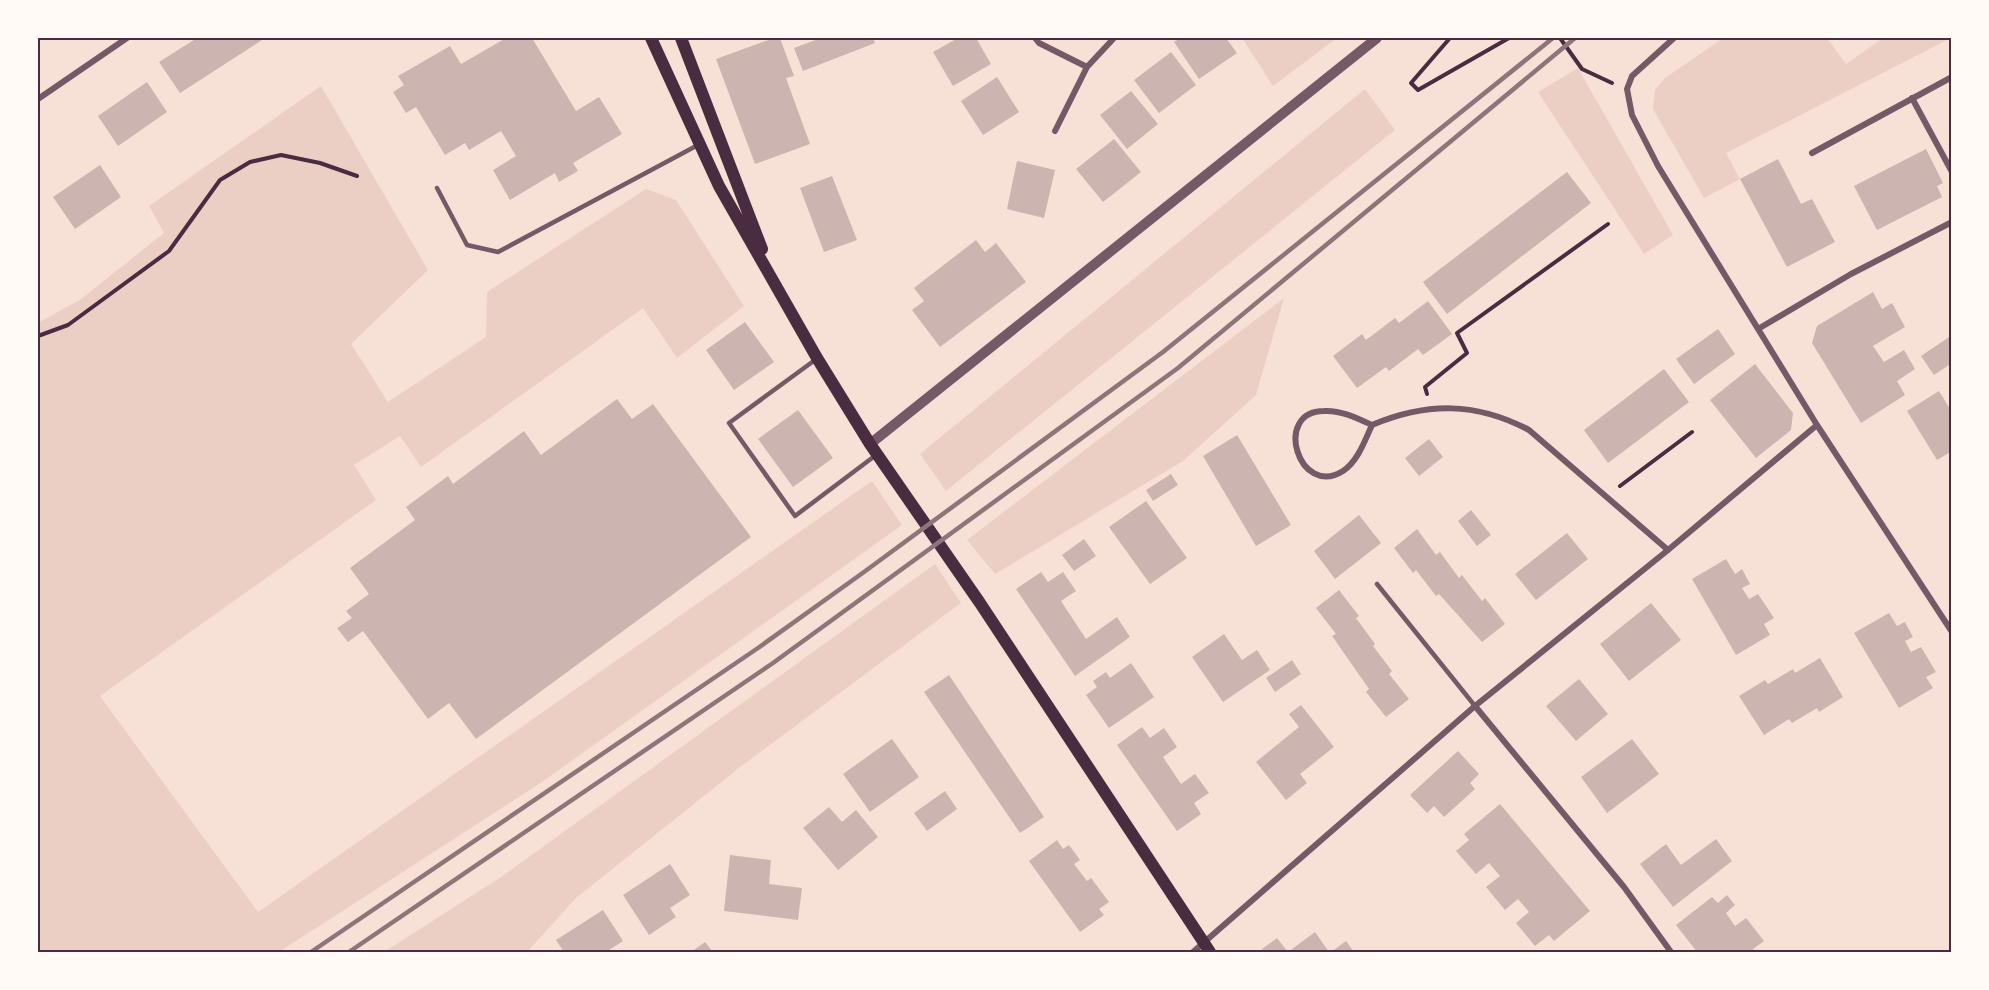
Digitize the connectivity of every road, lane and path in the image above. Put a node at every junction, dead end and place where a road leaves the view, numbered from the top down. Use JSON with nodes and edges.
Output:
{"nodes":[{"id":1,"x":127,"y":38,"type":"edge"},
{"id":2,"x":651,"y":38,"type":"edge"},
{"id":3,"x":681,"y":38,"type":"edge"},
{"id":4,"x":1035,"y":38,"type":"edge"},
{"id":5,"x":1114,"y":38,"type":"edge"},
{"id":6,"x":1377,"y":38,"type":"edge"},
{"id":7,"x":1450,"y":38,"type":"edge"},
{"id":8,"x":1509,"y":38,"type":"edge"},
{"id":9,"x":1560,"y":38,"type":"edge"},
{"id":10,"x":1674,"y":38,"type":"edge"},
{"id":11,"x":1088,"y":67,"type":"junction"},
{"id":12,"x":1952,"y":77,"type":"edge"},
{"id":13,"x":1627,"y":89,"type":"junction"},
{"id":14,"x":1912,"y":98,"type":"junction"},
{"id":15,"x":38,"y":99,"type":"edge"},
{"id":16,"x":1055,"y":131,"type":"dead end"},
{"id":17,"x":698,"y":146,"type":"junction"},
{"id":18,"x":1812,"y":153,"type":"dead end"},
{"id":19,"x":1952,"y":172,"type":"edge"},
{"id":20,"x":357,"y":176,"type":"dead end"},
{"id":21,"x":437,"y":188,"type":"dead end"},
{"id":22,"x":1952,"y":222,"type":"edge"},
{"id":23,"x":1608,"y":224,"type":"dead end"},
{"id":24,"x":772,"y":276,"type":"junction"},
{"id":25,"x":1758,"y":329,"type":"junction"},
{"id":26,"x":38,"y":336,"type":"edge"},
{"id":27,"x":817,"y":358,"type":"junction"},
{"id":28,"x":1433,"y":410,"type":"junction"},
{"id":29,"x":1372,"y":425,"type":"junction"},
{"id":30,"x":1817,"y":425,"type":"junction"},
{"id":31,"x":1692,"y":432,"type":"dead end"},
{"id":32,"x":874,"y":449,"type":"junction"},
{"id":33,"x":1607,"y":496,"type":"junction"},
{"id":34,"x":1668,"y":550,"type":"junction"},
{"id":35,"x":1377,"y":584,"type":"dead end"},
{"id":36,"x":1952,"y":632,"type":"edge"},
{"id":37,"x":1475,"y":706,"type":"junction"},
{"id":38,"x":1207,"y":948,"type":"edge"},
{"id":39,"x":1193,"y":952,"type":"edge"},
{"id":40,"x":1671,"y":952,"type":"edge"}],
"edges":[{"from":1,"to":15,"type":"street"},
{"from":2,"to":17,"type":"main road"},
{"from":3,"to":24,"type":"main road"},
{"from":4,"to":11,"type":"street"},
{"from":5,"to":11,"type":"street"},
{"from":6,"to":32,"type":"street"},
{"from":7,"to":8,"type":"path"},
{"from":9,"to":13,"type":"path"},
{"from":10,"to":13,"type":"street"},
{"from":11,"to":16,"type":"street"},
{"from":12,"to":14,"type":"street"},
{"from":13,"to":25,"type":"street"},
{"from":14,"to":18,"type":"street"},
{"from":14,"to":19,"type":"street"},
{"from":17,"to":21,"type":"lane"},
{"from":17,"to":24,"type":"main road"},
{"from":20,"to":26,"type":"path"},
{"from":22,"to":25,"type":"street"},
{"from":23,"to":28,"type":"path"},
{"from":24,"to":27,"type":"main road"},
{"from":25,"to":30,"type":"street"},
{"from":27,"to":32,"type":"main road"},
{"from":27,"to":32,"type":"lane"},
{"from":28,"to":29,"type":"street"},
{"from":28,"to":33,"type":"street"},
{"from":29,"to":29,"type":"street"},
{"from":30,"to":34,"type":"street"},
{"from":30,"to":36,"type":"street"},
{"from":31,"to":33,"type":"path"},
{"from":32,"to":38,"type":"main road"},
{"from":33,"to":34,"type":"street"},
{"from":34,"to":37,"type":"street"},
{"from":35,"to":37,"type":"lane"},
{"from":37,"to":38,"type":"street"},
{"from":37,"to":40,"type":"street"},
{"from":38,"to":39,"type":"street"}]}
